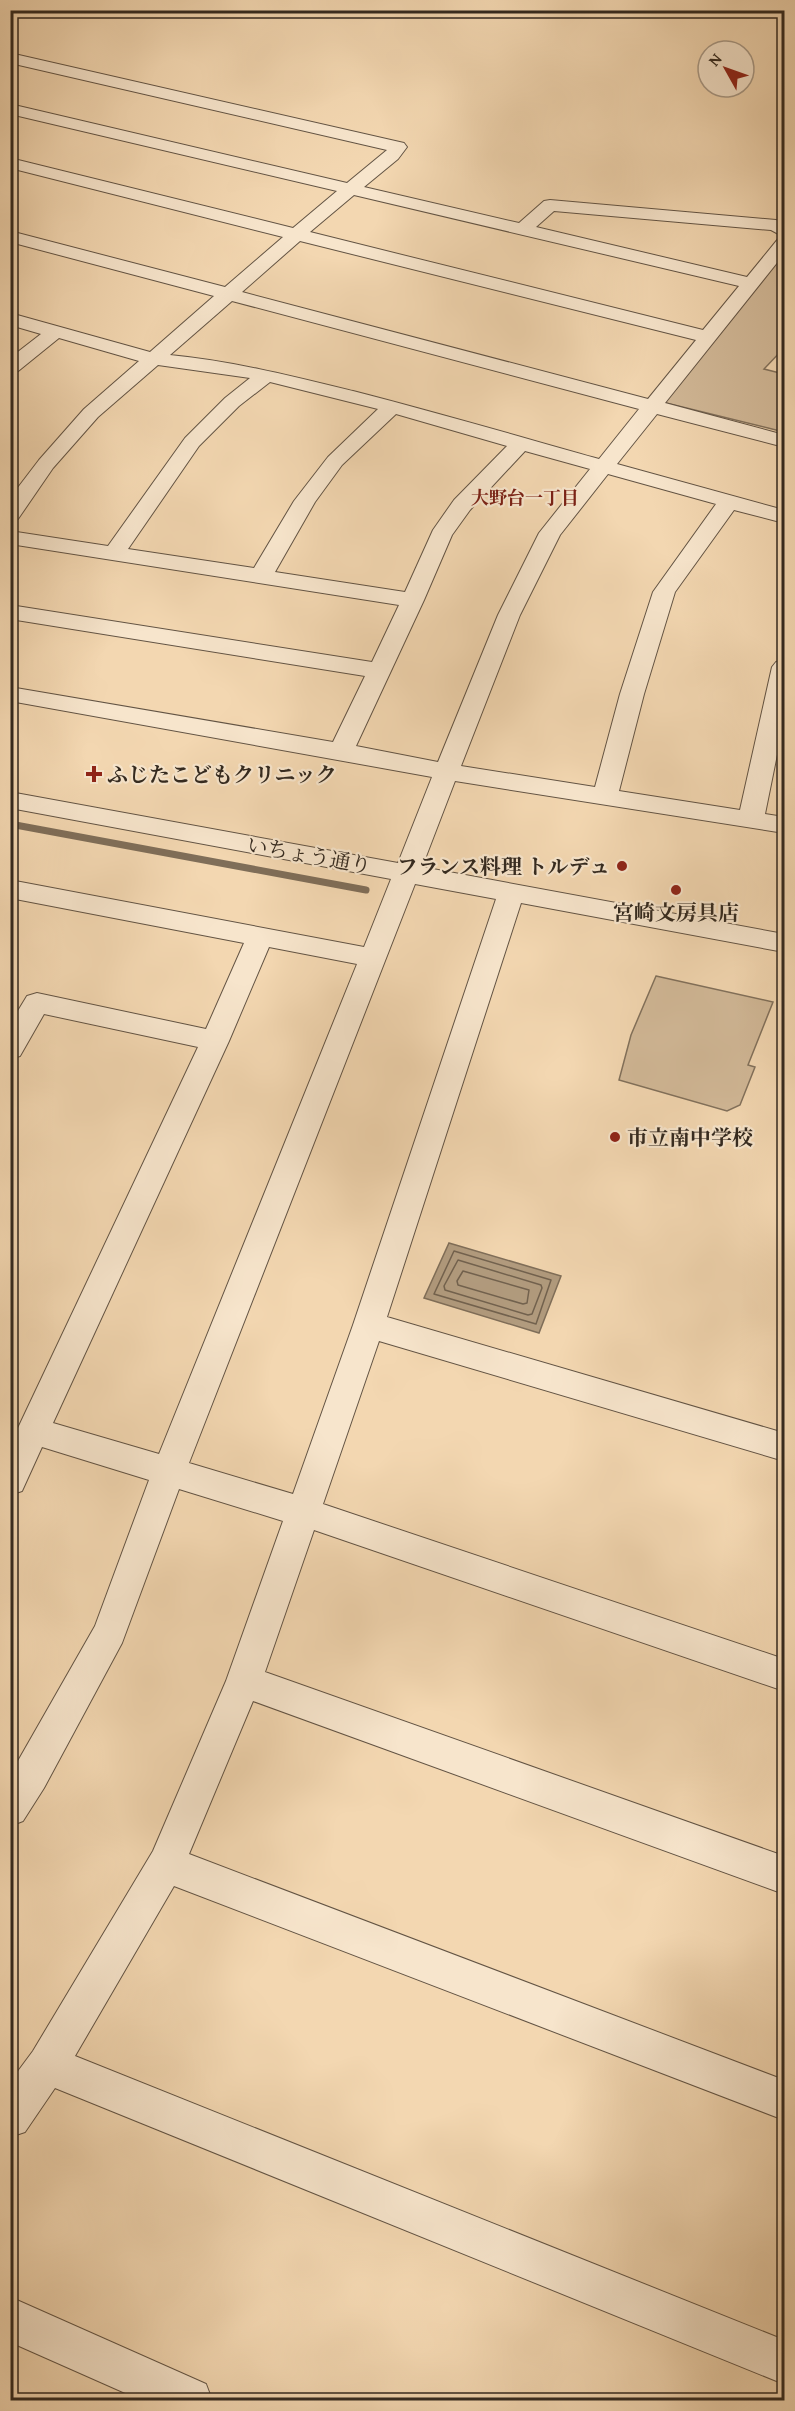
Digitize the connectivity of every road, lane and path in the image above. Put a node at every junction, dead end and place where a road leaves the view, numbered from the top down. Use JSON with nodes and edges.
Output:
{"nodes":[{"id":1,"x":10,"y":58,"type":"edge"},
{"id":2,"x":28,"y":62,"type":"junction"},
{"id":3,"x":16,"y":76,"type":"dead end"},
{"id":4,"x":10,"y":109,"type":"edge"},
{"id":5,"x":10,"y":163,"type":"edge"},
{"id":6,"x":350,"y":190,"type":"junction"},
{"id":7,"x":522,"y":230,"type":"junction"},
{"id":8,"x":784,"y":232,"type":"edge"},
{"id":9,"x":298,"y":233,"type":"junction"},
{"id":10,"x":10,"y":236,"type":"edge"},
{"id":11,"x":784,"y":243,"type":"edge"},
{"id":12,"x":753,"y":284,"type":"junction"},
{"id":13,"x":231,"y":293,"type":"junction"},
{"id":14,"x":10,"y":319,"type":"edge"},
{"id":15,"x":55,"y":332,"type":"junction"},
{"id":16,"x":707,"y":338,"type":"junction"},
{"id":17,"x":155,"y":359,"type":"junction"},
{"id":18,"x":10,"y":368,"type":"edge"},
{"id":19,"x":266,"y":375,"type":"junction"},
{"id":20,"x":392,"y":407,"type":"junction"},
{"id":21,"x":651,"y":407,"type":"junction"},
{"id":22,"x":784,"y":441,"type":"edge"},
{"id":23,"x":520,"y":444,"type":"junction"},
{"id":24,"x":604,"y":468,"type":"junction"},
{"id":25,"x":729,"y":501,"type":"junction"},
{"id":26,"x":10,"y":514,"type":"edge"},
{"id":27,"x":784,"y":517,"type":"edge"},
{"id":28,"x":10,"y":537,"type":"edge"},
{"id":29,"x":115,"y":552,"type":"junction"},
{"id":30,"x":261,"y":576,"type":"junction"},
{"id":31,"x":413,"y":600,"type":"junction"},
{"id":32,"x":10,"y":612,"type":"edge"},
{"id":33,"x":784,"y":667,"type":"edge"},
{"id":34,"x":380,"y":671,"type":"junction"},
{"id":35,"x":10,"y":694,"type":"edge"},
{"id":36,"x":341,"y":751,"type":"junction"},
{"id":37,"x":448,"y":772,"type":"junction"},
{"id":38,"x":605,"y":795,"type":"junction"},
{"id":39,"x":10,"y":800,"type":"edge"},
{"id":40,"x":751,"y":819,"type":"junction"},
{"id":41,"x":784,"y":825,"type":"edge"},
{"id":42,"x":407,"y":873,"type":"junction"},
{"id":43,"x":10,"y":889,"type":"edge"},
{"id":44,"x":511,"y":894,"type":"junction"},
{"id":45,"x":260,"y":936,"type":"junction"},
{"id":46,"x":784,"y":943,"type":"edge"},
{"id":47,"x":373,"y":958,"type":"junction"},
{"id":48,"x":24,"y":1000,"type":"edge"},
{"id":49,"x":215,"y":1041,"type":"junction"},
{"id":50,"x":10,"y":1049,"type":"edge"},
{"id":51,"x":369,"y":1325,"type":"junction"},
{"id":52,"x":34,"y":1431,"type":"junction"},
{"id":53,"x":784,"y":1447,"type":"edge"},
{"id":54,"x":169,"y":1471,"type":"junction"},
{"id":55,"x":10,"y":1481,"type":"edge"},
{"id":56,"x":303,"y":1512,"type":"junction"},
{"id":57,"x":784,"y":1675,"type":"edge"},
{"id":58,"x":244,"y":1680,"type":"junction"},
{"id":59,"x":10,"y":1808,"type":"edge"},
{"id":60,"x":166,"y":1864,"type":"junction"},
{"id":61,"x":784,"y":1875,"type":"edge"},
{"id":62,"x":47,"y":2065,"type":"junction"},
{"id":63,"x":784,"y":2100,"type":"edge"},
{"id":64,"x":10,"y":2117,"type":"edge"},
{"id":65,"x":10,"y":2319,"type":"edge"},
{"id":66,"x":784,"y":2362,"type":"edge"},
{"id":67,"x":190,"y":2400,"type":"edge"}],
"edges":[{"from":1,"to":2,"type":"street"},
{"from":2,"to":3,"type":"street"},
{"from":2,"to":6,"type":"street"},
{"from":4,"to":6,"type":"street"},
{"from":5,"to":9,"type":"street"},
{"from":6,"to":7,"type":"street"},
{"from":6,"to":9,"type":"street"},
{"from":7,"to":8,"type":"street"},
{"from":7,"to":12,"type":"street"},
{"from":9,"to":13,"type":"street"},
{"from":9,"to":16,"type":"street"},
{"from":10,"to":13,"type":"street"},
{"from":11,"to":12,"type":"street"},
{"from":12,"to":16,"type":"street"},
{"from":13,"to":17,"type":"street"},
{"from":13,"to":21,"type":"street"},
{"from":14,"to":15,"type":"street"},
{"from":15,"to":17,"type":"street"},
{"from":15,"to":18,"type":"street"},
{"from":16,"to":21,"type":"street"},
{"from":17,"to":19,"type":"street"},
{"from":17,"to":26,"type":"street"},
{"from":19,"to":20,"type":"street"},
{"from":19,"to":29,"type":"street"},
{"from":20,"to":23,"type":"street"},
{"from":20,"to":30,"type":"street"},
{"from":21,"to":22,"type":"street"},
{"from":21,"to":24,"type":"street"},
{"from":23,"to":24,"type":"street"},
{"from":23,"to":31,"type":"street"},
{"from":24,"to":25,"type":"street"},
{"from":24,"to":37,"type":"street"},
{"from":25,"to":27,"type":"street"},
{"from":25,"to":38,"type":"street"},
{"from":28,"to":29,"type":"street"},
{"from":29,"to":30,"type":"street"},
{"from":30,"to":31,"type":"street"},
{"from":31,"to":34,"type":"street"},
{"from":32,"to":34,"type":"street"},
{"from":33,"to":40,"type":"street"},
{"from":34,"to":36,"type":"street"},
{"from":35,"to":36,"type":"street"},
{"from":36,"to":37,"type":"street"},
{"from":37,"to":38,"type":"street"},
{"from":37,"to":42,"type":"street"},
{"from":38,"to":40,"type":"street"},
{"from":39,"to":42,"type":"street","name":"いちょう通り"},
{"from":40,"to":41,"type":"street"},
{"from":42,"to":44,"type":"street","name":"いちょう通り"},
{"from":42,"to":47,"type":"street"},
{"from":43,"to":45,"type":"street"},
{"from":44,"to":46,"type":"street","name":"いちょう通り"},
{"from":44,"to":51,"type":"street"},
{"from":45,"to":47,"type":"street"},
{"from":45,"to":49,"type":"street"},
{"from":47,"to":54,"type":"street"},
{"from":48,"to":49,"type":"street"},
{"from":48,"to":50,"type":"street"},
{"from":49,"to":52,"type":"street"},
{"from":51,"to":53,"type":"street"},
{"from":51,"to":56,"type":"street"},
{"from":52,"to":54,"type":"street"},
{"from":52,"to":55,"type":"street"},
{"from":54,"to":56,"type":"street"},
{"from":54,"to":59,"type":"street"},
{"from":56,"to":57,"type":"street"},
{"from":56,"to":58,"type":"street"},
{"from":58,"to":60,"type":"street"},
{"from":58,"to":61,"type":"street"},
{"from":60,"to":62,"type":"street"},
{"from":60,"to":63,"type":"street"},
{"from":62,"to":64,"type":"street"},
{"from":62,"to":66,"type":"street"},
{"from":65,"to":67,"type":"street"}]}
